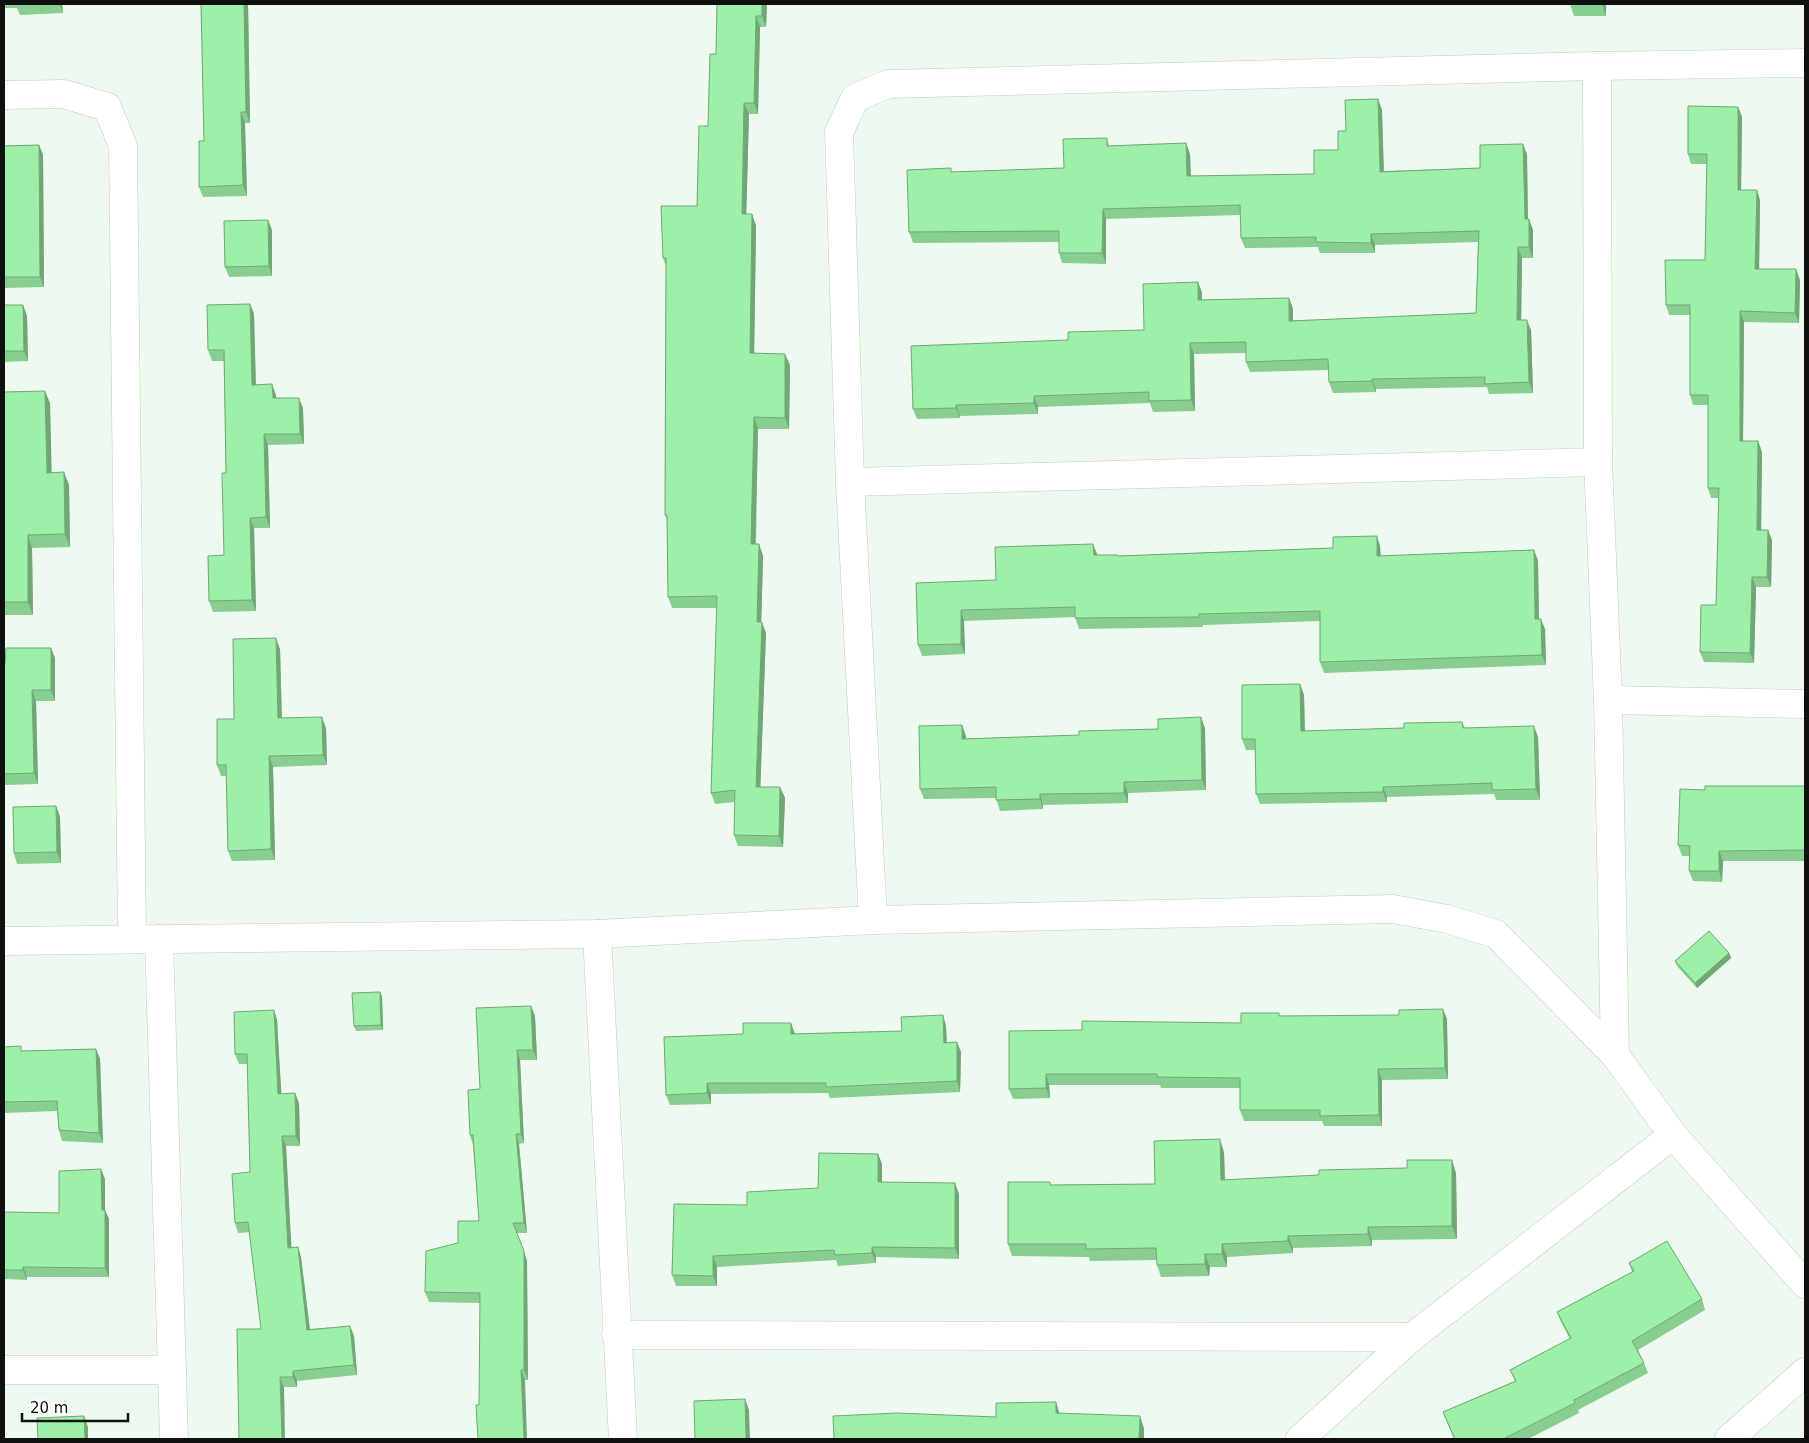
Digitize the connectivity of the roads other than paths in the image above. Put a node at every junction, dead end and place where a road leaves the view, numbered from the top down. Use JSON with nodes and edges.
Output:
{"nodes":[{"id":1,"x":1805,"y":63,"type":"edge"},
{"id":2,"x":1597,"y":66,"type":"junction"},
{"id":3,"x":4,"y":95,"type":"edge"},
{"id":4,"x":1598,"y":462,"type":"junction"},
{"id":5,"x":850,"y":482,"type":"junction"},
{"id":6,"x":1608,"y":700,"type":"junction"},
{"id":7,"x":1805,"y":704,"type":"edge"},
{"id":8,"x":873,"y":920,"type":"junction"},
{"id":9,"x":597,"y":934,"type":"junction"},
{"id":10,"x":132,"y":939,"type":"junction"},
{"id":11,"x":159,"y":939,"type":"junction"},
{"id":12,"x":4,"y":941,"type":"edge"},
{"id":13,"x":1615,"y":1054,"type":"junction"},
{"id":14,"x":1673,"y":1135,"type":"junction"},
{"id":15,"x":1805,"y":1284,"type":"edge"},
{"id":16,"x":616,"y":1335,"type":"junction"},
{"id":17,"x":1412,"y":1337,"type":"junction"},
{"id":18,"x":4,"y":1370,"type":"edge"},
{"id":19,"x":172,"y":1370,"type":"junction"},
{"id":20,"x":1805,"y":1372,"type":"edge"},
{"id":21,"x":174,"y":1439,"type":"edge"},
{"id":22,"x":623,"y":1439,"type":"edge"},
{"id":23,"x":1300,"y":1439,"type":"edge"},
{"id":24,"x":1729,"y":1439,"type":"edge"}],
"edges":[{"from":1,"to":2,"type":"street"},
{"from":2,"to":4,"type":"street"},
{"from":2,"to":5,"type":"street"},
{"from":3,"to":10,"type":"street"},
{"from":4,"to":5,"type":"street"},
{"from":4,"to":6,"type":"street"},
{"from":5,"to":8,"type":"street"},
{"from":6,"to":7,"type":"street"},
{"from":6,"to":13,"type":"street"},
{"from":8,"to":9,"type":"street"},
{"from":8,"to":13,"type":"street"},
{"from":9,"to":11,"type":"street"},
{"from":9,"to":16,"type":"street"},
{"from":10,"to":11,"type":"street"},
{"from":10,"to":12,"type":"street"},
{"from":11,"to":19,"type":"street"},
{"from":13,"to":14,"type":"street"},
{"from":14,"to":15,"type":"street"},
{"from":14,"to":17,"type":"street"},
{"from":16,"to":17,"type":"street"},
{"from":16,"to":22,"type":"street"},
{"from":17,"to":23,"type":"street"},
{"from":18,"to":19,"type":"street"},
{"from":19,"to":21,"type":"street"},
{"from":20,"to":24,"type":"street"}]}
